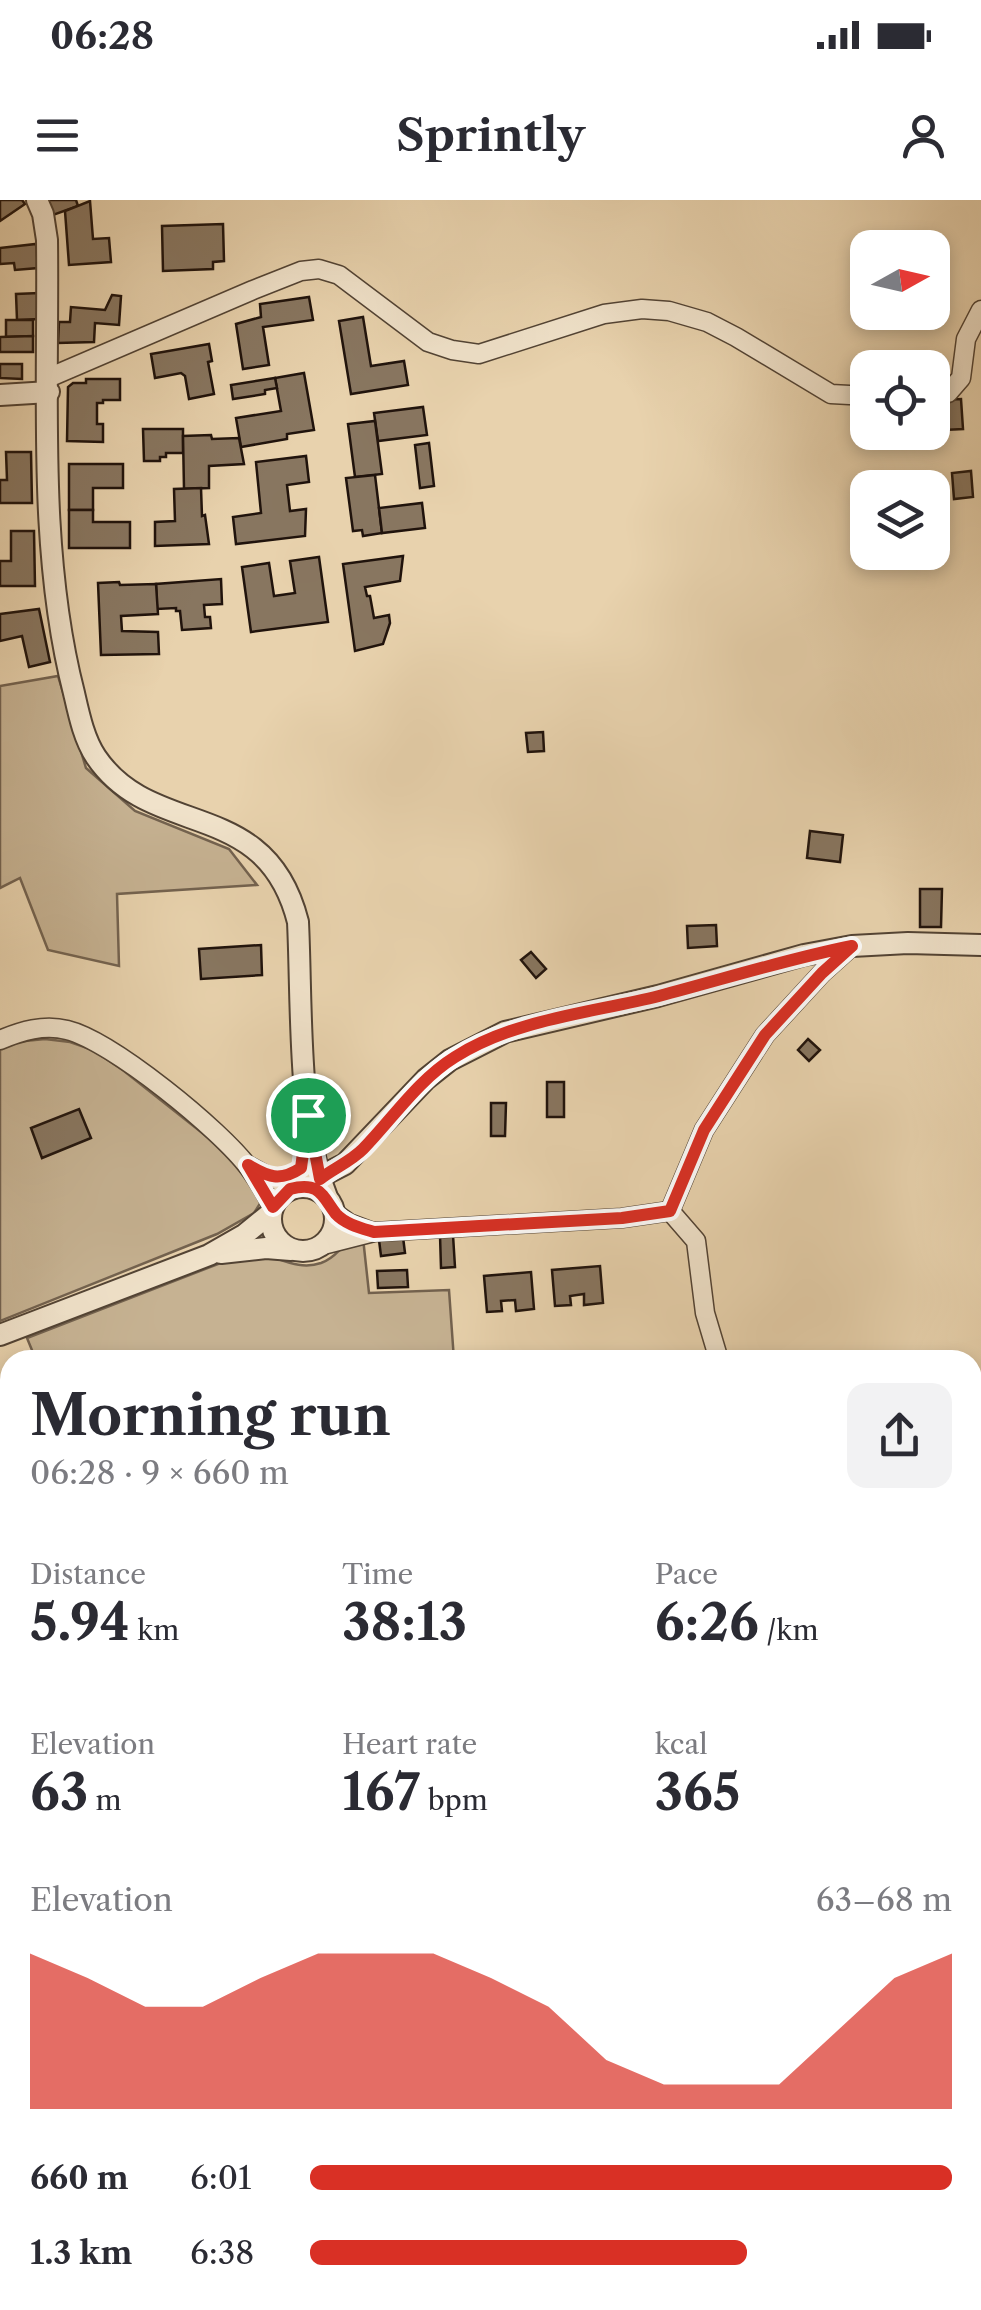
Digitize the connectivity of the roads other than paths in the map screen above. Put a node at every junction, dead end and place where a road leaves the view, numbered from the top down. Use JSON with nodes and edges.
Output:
{"nodes":[{"id":1,"x":37,"y":200,"type":"edge"},
{"id":2,"x":981,"y":310,"type":"edge"},
{"id":3,"x":48,"y":385,"type":"junction"},
{"id":4,"x":950,"y":392,"type":"edge"},
{"id":5,"x":0,"y":394,"type":"edge"},
{"id":6,"x":850,"y":395,"type":"edge"},
{"id":7,"x":981,"y":944,"type":"edge"},
{"id":8,"x":852,"y":946,"type":"junction"},
{"id":9,"x":0,"y":1040,"type":"edge"},
{"id":10,"x":362,"y":1150,"type":"junction"},
{"id":11,"x":248,"y":1165,"type":"junction"},
{"id":12,"x":300,"y":1193,"type":"junction"},
{"id":13,"x":670,"y":1211,"type":"junction"},
{"id":14,"x":374,"y":1232,"type":"junction"},
{"id":15,"x":323,"y":1244,"type":"junction"},
{"id":16,"x":296,"y":1250,"type":"junction"},
{"id":17,"x":209,"y":1255,"type":"junction"},
{"id":18,"x":0,"y":1335,"type":"edge"},
{"id":19,"x":715,"y":1350,"type":"edge"}],
"edges":[{"from":1,"to":3,"type":"street"},
{"from":2,"to":4,"type":"street"},
{"from":3,"to":5,"type":"street"},
{"from":3,"to":6,"type":"street"},
{"from":3,"to":12,"type":"street"},
{"from":7,"to":8,"type":"street"},
{"from":8,"to":10,"type":"street"},
{"from":8,"to":13,"type":"street"},
{"from":9,"to":11,"type":"street"},
{"from":10,"to":12,"type":"street"},
{"from":10,"to":12,"type":"street"},
{"from":11,"to":12,"type":"street"},
{"from":11,"to":12,"type":"street"},
{"from":12,"to":14,"type":"street"},
{"from":12,"to":15,"type":"street"},
{"from":12,"to":16,"type":"street"},
{"from":12,"to":17,"type":"street"},
{"from":13,"to":14,"type":"street"},
{"from":13,"to":19,"type":"street"},
{"from":14,"to":15,"type":"street"},
{"from":15,"to":16,"type":"street"},
{"from":16,"to":17,"type":"street"},
{"from":17,"to":18,"type":"street"}]}
